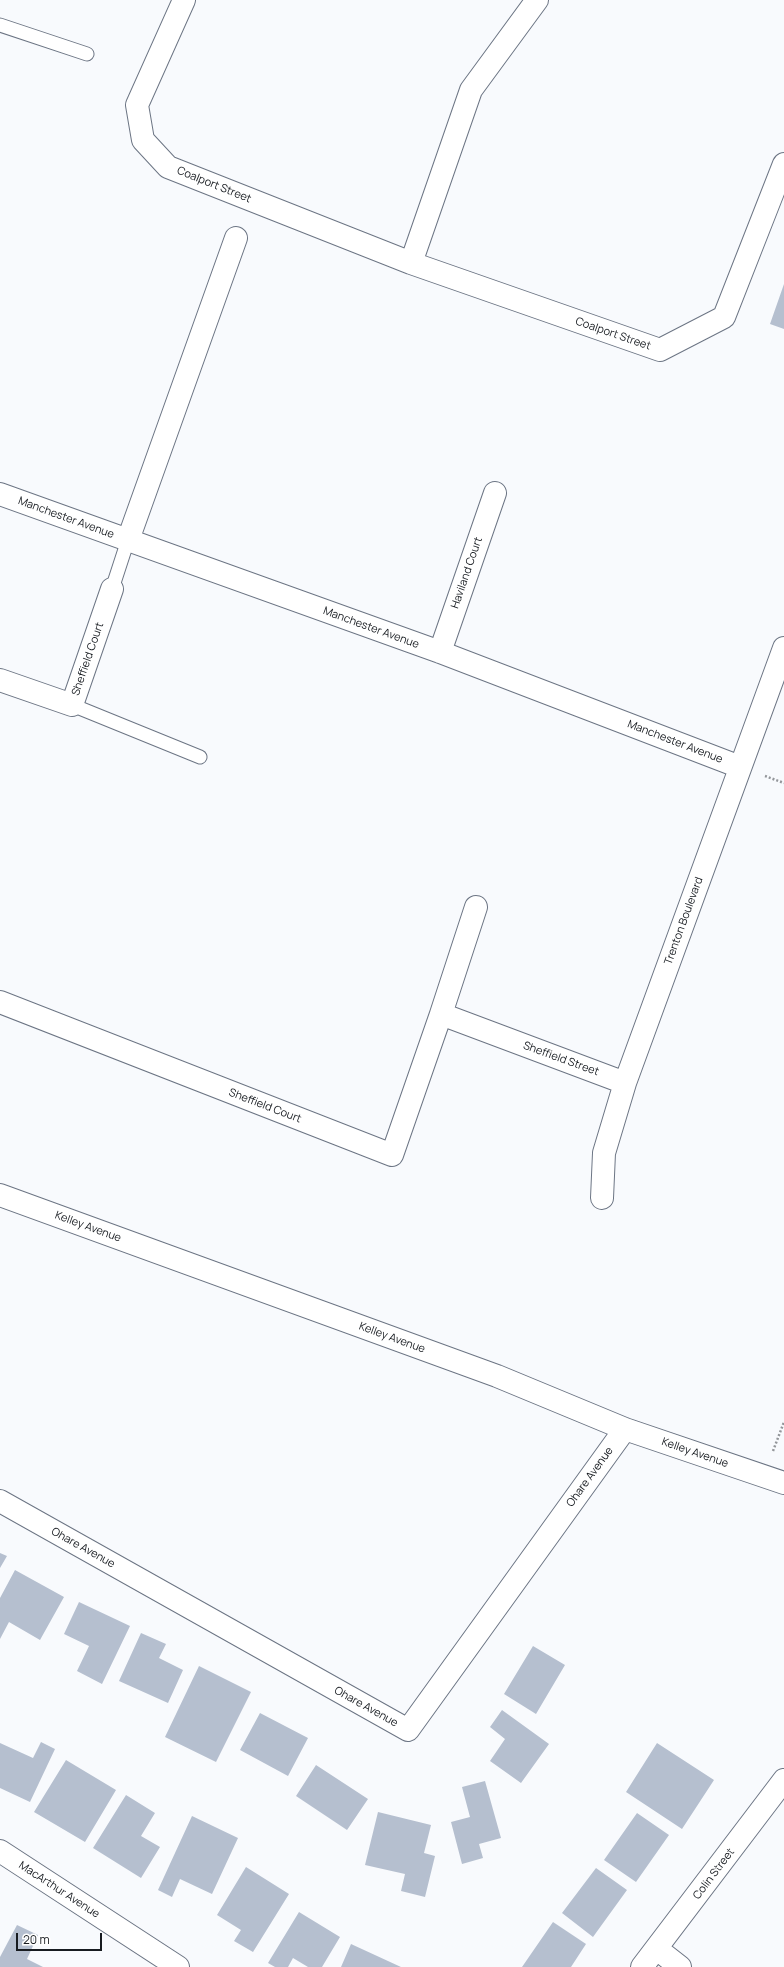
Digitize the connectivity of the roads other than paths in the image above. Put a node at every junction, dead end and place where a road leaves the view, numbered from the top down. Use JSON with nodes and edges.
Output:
{"nodes":[{"id":1,"x":184,"y":0,"type":"edge"},
{"id":2,"x":537,"y":0,"type":"edge"},
{"id":3,"x":0,"y":25,"type":"edge"},
{"id":4,"x":87,"y":54,"type":"dead end"},
{"id":5,"x":784,"y":164,"type":"edge"},
{"id":6,"x":236,"y":238,"type":"dead end"},
{"id":7,"x":411,"y":263,"type":"junction"},
{"id":8,"x":495,"y":493,"type":"dead end"},
{"id":9,"x":0,"y":494,"type":"edge"},
{"id":10,"x":128,"y":540,"type":"junction"},
{"id":11,"x":112,"y":588,"type":"joint"},
{"id":12,"x":784,"y":648,"type":"edge"},
{"id":13,"x":440,"y":652,"type":"junction"},
{"id":14,"x":0,"y":680,"type":"edge"},
{"id":15,"x":72,"y":705,"type":"junction"},
{"id":16,"x":200,"y":757,"type":"dead end"},
{"id":17,"x":740,"y":767,"type":"junction"},
{"id":18,"x":476,"y":907,"type":"dead end"},
{"id":19,"x":0,"y":1002,"type":"edge"},
{"id":20,"x":441,"y":1014,"type":"junction"},
{"id":21,"x":625,"y":1083,"type":"junction"},
{"id":22,"x":0,"y":1195,"type":"edge"},
{"id":23,"x":602,"y":1198,"type":"dead end"},
{"id":24,"x":625,"y":1429,"type":"junction"},
{"id":25,"x":784,"y":1483,"type":"edge"},
{"id":26,"x":0,"y":1501,"type":"edge"},
{"id":27,"x":784,"y":1780,"type":"edge"},
{"id":28,"x":0,"y":1851,"type":"edge"},
{"id":29,"x":657,"y":1949,"type":"junction"},
{"id":30,"x":178,"y":1967,"type":"edge"},
{"id":31,"x":642,"y":1967,"type":"edge"},
{"id":32,"x":680,"y":1967,"type":"edge"}],
"edges":[{"from":1,"to":7,"type":"street","name":"Coalport Street"},
{"from":2,"to":7,"type":"street"},
{"from":3,"to":4,"type":"lane"},
{"from":5,"to":7,"type":"street","name":"Coalport Street"},
{"from":6,"to":10,"type":"street"},
{"from":8,"to":13,"type":"street","name":"Haviland Court"},
{"from":9,"to":10,"type":"street","name":"Manchester Avenue"},
{"from":10,"to":11,"type":"lane","name":"Sheffield Court"},
{"from":10,"to":13,"type":"street","name":"Manchester Avenue"},
{"from":11,"to":15,"type":"street","name":"Sheffield Court"},
{"from":12,"to":17,"type":"street","name":"Trenton Boulevard"},
{"from":13,"to":17,"type":"street","name":"Manchester Avenue"},
{"from":14,"to":15,"type":"street","name":"Sheffield Court"},
{"from":15,"to":16,"type":"lane"},
{"from":17,"to":21,"type":"street","name":"Trenton Boulevard"},
{"from":18,"to":20,"type":"street","name":"Sheffield Court"},
{"from":19,"to":20,"type":"street","name":"Sheffield Court"},
{"from":20,"to":21,"type":"street","name":"Sheffield Street"},
{"from":21,"to":23,"type":"street","name":"Trenton Boulevard"},
{"from":22,"to":24,"type":"street","name":"Kelley Avenue"},
{"from":24,"to":25,"type":"street","name":"Kelley Avenue"},
{"from":24,"to":26,"type":"street","name":"Ohare Avenue"},
{"from":27,"to":29,"type":"street","name":"Colin Street"},
{"from":28,"to":30,"type":"street","name":"MacArthur Avenue"},
{"from":29,"to":31,"type":"street","name":"Colin Street"},
{"from":29,"to":32,"type":"street"}]}
